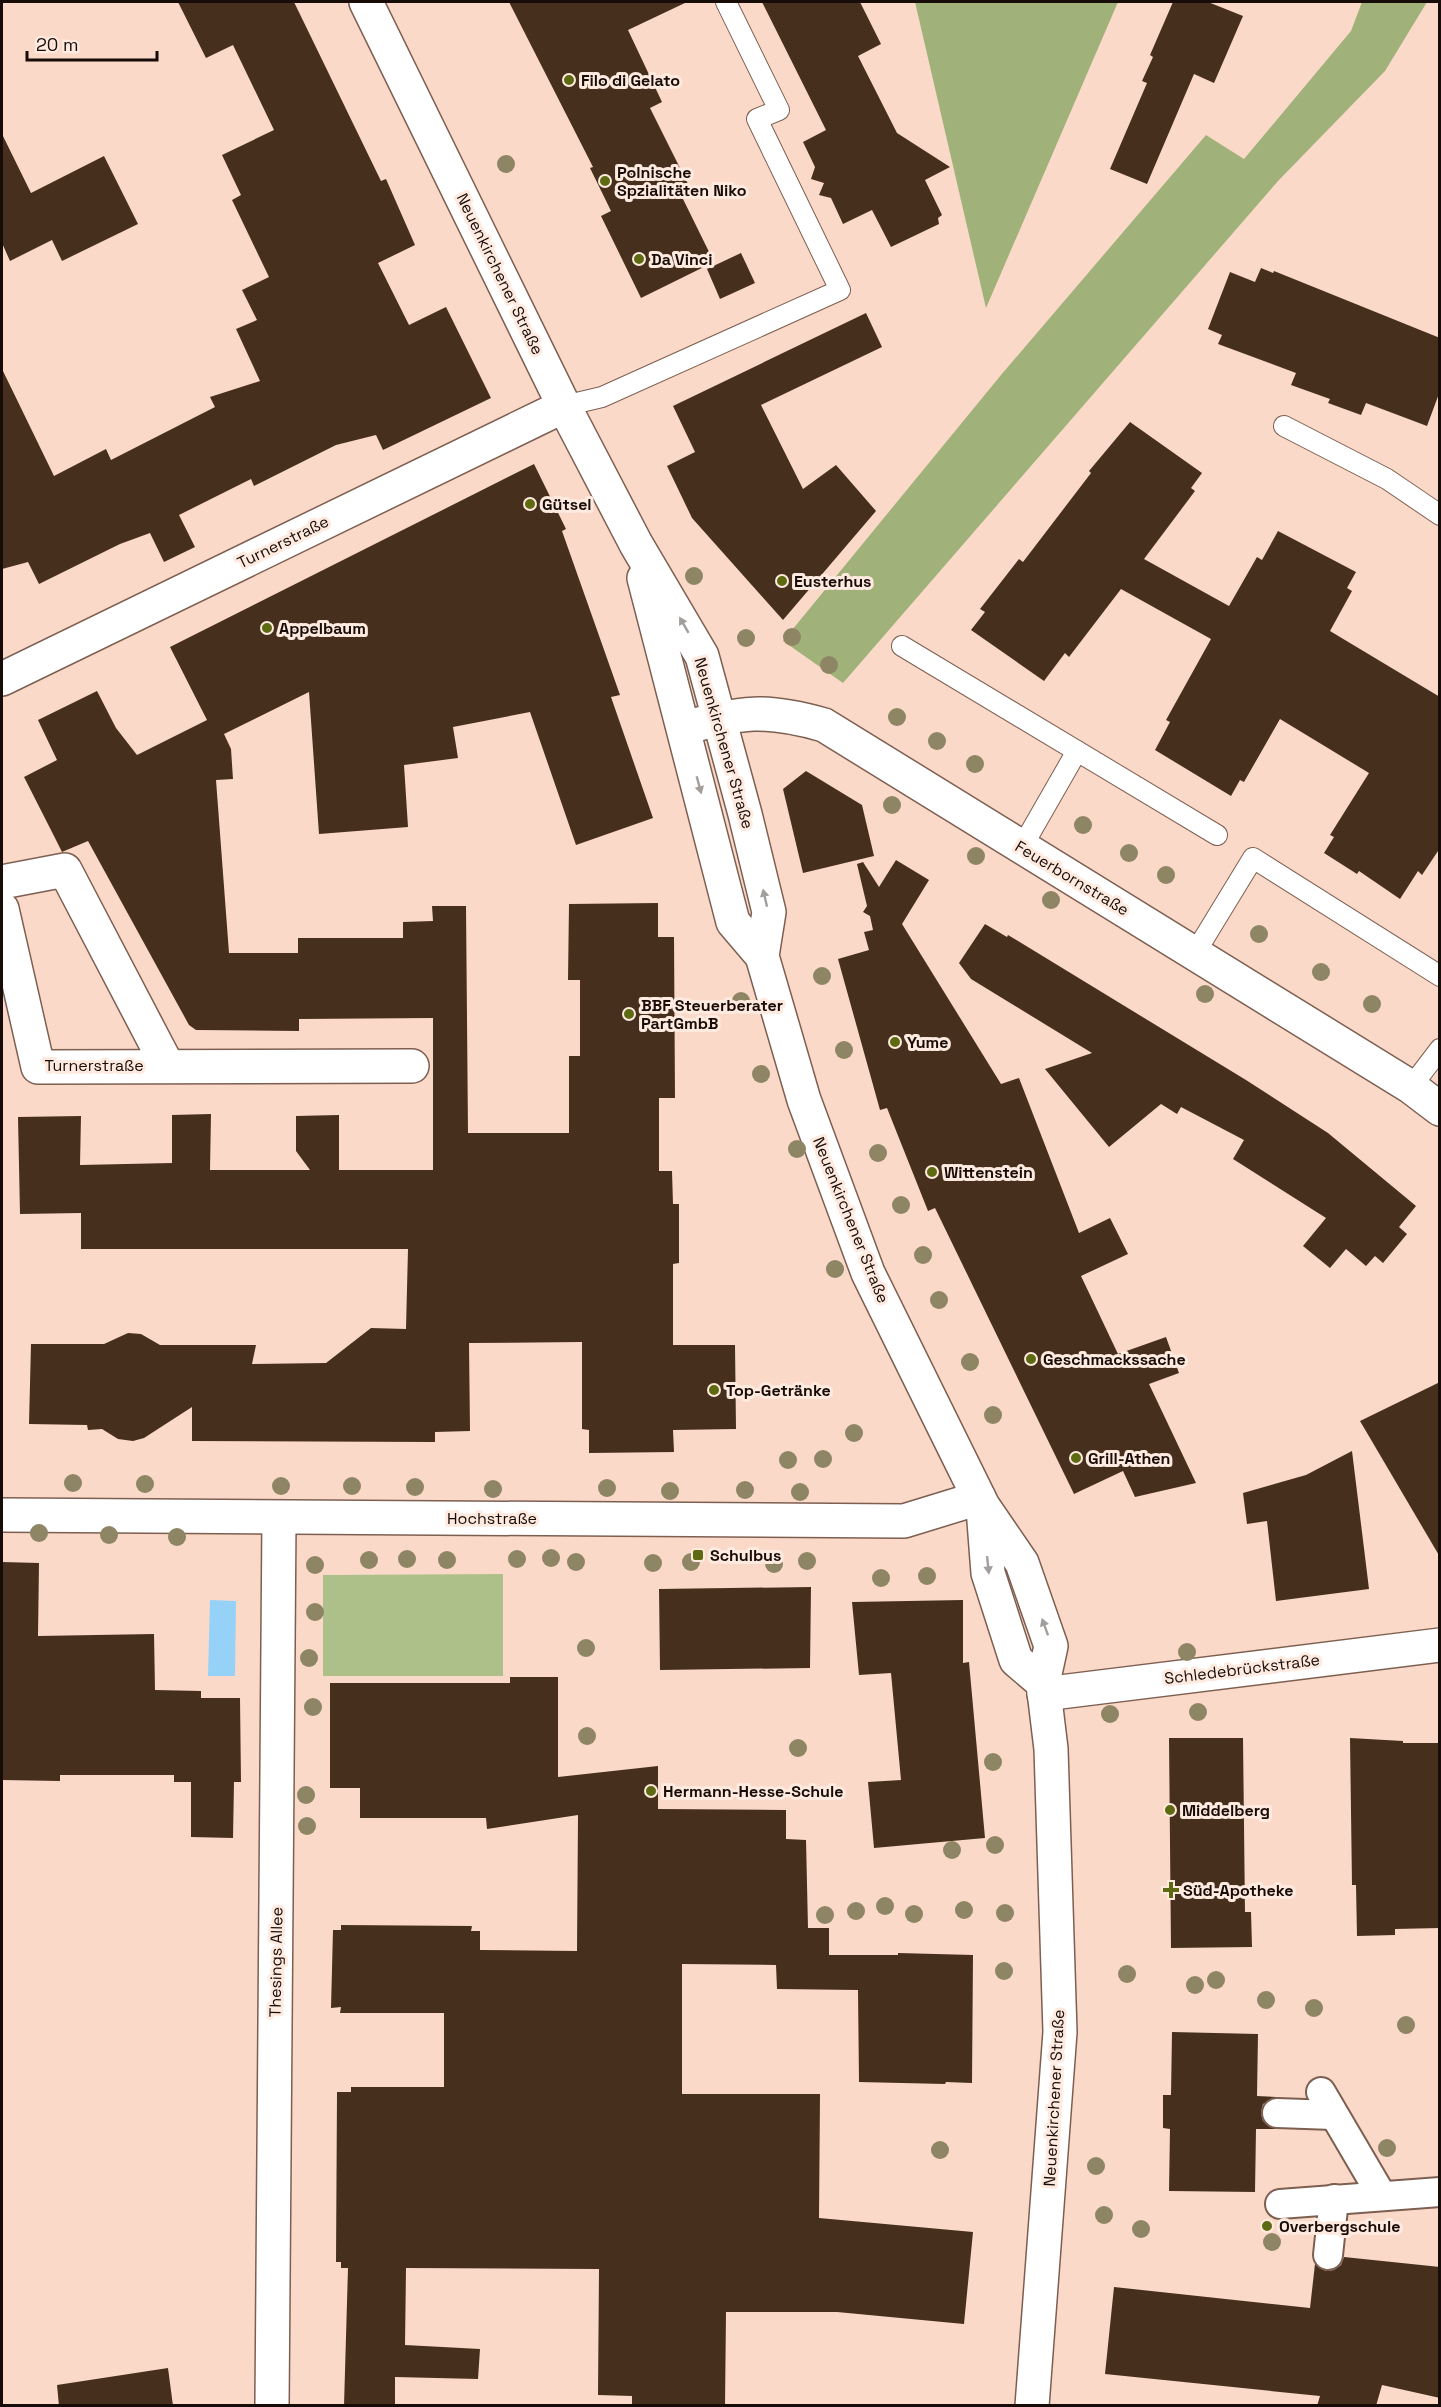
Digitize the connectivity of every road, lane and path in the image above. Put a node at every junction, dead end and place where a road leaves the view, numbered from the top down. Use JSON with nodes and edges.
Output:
{"nodes":[{"id":1,"x":366,"y":2,"type":"edge"},
{"id":2,"x":726,"y":2,"type":"edge"},
{"id":3,"x":564,"y":406,"type":"junction"},
{"id":4,"x":1284,"y":426,"type":"dead end"},
{"id":5,"x":1440,"y":515,"type":"edge"},
{"id":6,"x":636,"y":544,"type":"junction"},
{"id":7,"x":902,"y":646,"type":"dead end"},
{"id":8,"x":2,"y":679,"type":"edge"},
{"id":9,"x":719,"y":718,"type":"junction"},
{"id":10,"x":684,"y":728,"type":"junction"},
{"id":11,"x":1077,"y":751,"type":"junction"},
{"id":12,"x":1217,"y":836,"type":"dead end"},
{"id":13,"x":1022,"y":847,"type":"junction"},
{"id":14,"x":2,"y":882,"type":"edge"},
{"id":15,"x":2,"y":909,"type":"edge"},
{"id":16,"x":1195,"y":953,"type":"junction"},
{"id":17,"x":762,"y":956,"type":"junction"},
{"id":18,"x":1440,"y":976,"type":"edge"},
{"id":19,"x":1440,"y":1049,"type":"edge"},
{"id":20,"x":167,"y":1065,"type":"junction"},
{"id":21,"x":412,"y":1066,"type":"dead end"},
{"id":22,"x":1412,"y":1087,"type":"junction"},
{"id":23,"x":1440,"y":1108,"type":"edge"},
{"id":24,"x":981,"y":1502,"type":"junction"},
{"id":25,"x":2,"y":1515,"type":"edge"},
{"id":26,"x":279,"y":1518,"type":"junction"},
{"id":27,"x":1440,"y":1645,"type":"edge"},
{"id":28,"x":1043,"y":1688,"type":"junction"},
{"id":29,"x":1277,"y":2113,"type":"dead end"},
{"id":30,"x":1440,"y":2192,"type":"edge"},
{"id":31,"x":1382,"y":2196,"type":"junction"},
{"id":32,"x":1334,"y":2199,"type":"junction"},
{"id":33,"x":1280,"y":2204,"type":"dead end"},
{"id":34,"x":1328,"y":2255,"type":"dead end"},
{"id":35,"x":272,"y":2406,"type":"edge"},
{"id":36,"x":1032,"y":2406,"type":"edge"}],
"edges":[{"from":1,"to":3,"type":"main road","name":"Neuenkirchener Straße"},
{"from":2,"to":3,"type":"lane"},
{"from":3,"to":6,"type":"main road","name":"Neuenkirchener Straße"},
{"from":3,"to":8,"type":"main road","name":"Turnerstraße"},
{"from":4,"to":5,"type":"lane"},
{"from":9,"to":6,"type":"main road","name":"Neuenkirchener Straße","one_way":true},
{"from":6,"to":10,"type":"main road","name":"Neuenkirchener Straße"},
{"from":7,"to":11,"type":"lane"},
{"from":9,"to":10,"type":"main road","name":"Feuerbornstraße"},
{"from":9,"to":13,"type":"main road","name":"Feuerbornstraße"},
{"from":17,"to":9,"type":"main road","name":"Neuenkirchener Straße","one_way":true},
{"from":10,"to":17,"type":"main road","name":"Neuenkirchener Straße","one_way":true},
{"from":11,"to":12,"type":"lane"},
{"from":11,"to":13,"type":"lane"},
{"from":13,"to":16,"type":"main road","name":"Feuerbornstraße"},
{"from":14,"to":20,"type":"main road","name":"Turnerstraße"},
{"from":15,"to":20,"type":"main road","name":"Turnerstraße"},
{"from":16,"to":18,"type":"lane"},
{"from":16,"to":22,"type":"main road","name":"Feuerbornstraße"},
{"from":17,"to":24,"type":"main road","name":"Neuenkirchener Straße"},
{"from":19,"to":22,"type":"lane"},
{"from":20,"to":21,"type":"main road","name":"Turnerstraße"},
{"from":22,"to":23,"type":"main road","name":"Feuerbornstraße"},
{"from":24,"to":26,"type":"main road","name":"Hochstraße"},
{"from":24,"to":28,"type":"main road","name":"Neuenkirchener Straße"},
{"from":25,"to":26,"type":"main road","name":"Hochstraße"},
{"from":26,"to":35,"type":"main road","name":"Thesings Allee"},
{"from":27,"to":28,"type":"main road","name":"Schledebrückstraße"},
{"from":28,"to":36,"type":"main road","name":"Neuenkirchener Straße"},
{"from":29,"to":31,"type":"street"},
{"from":30,"to":31,"type":"street"},
{"from":31,"to":32,"type":"street"},
{"from":32,"to":33,"type":"street"},
{"from":32,"to":34,"type":"street"}]}
